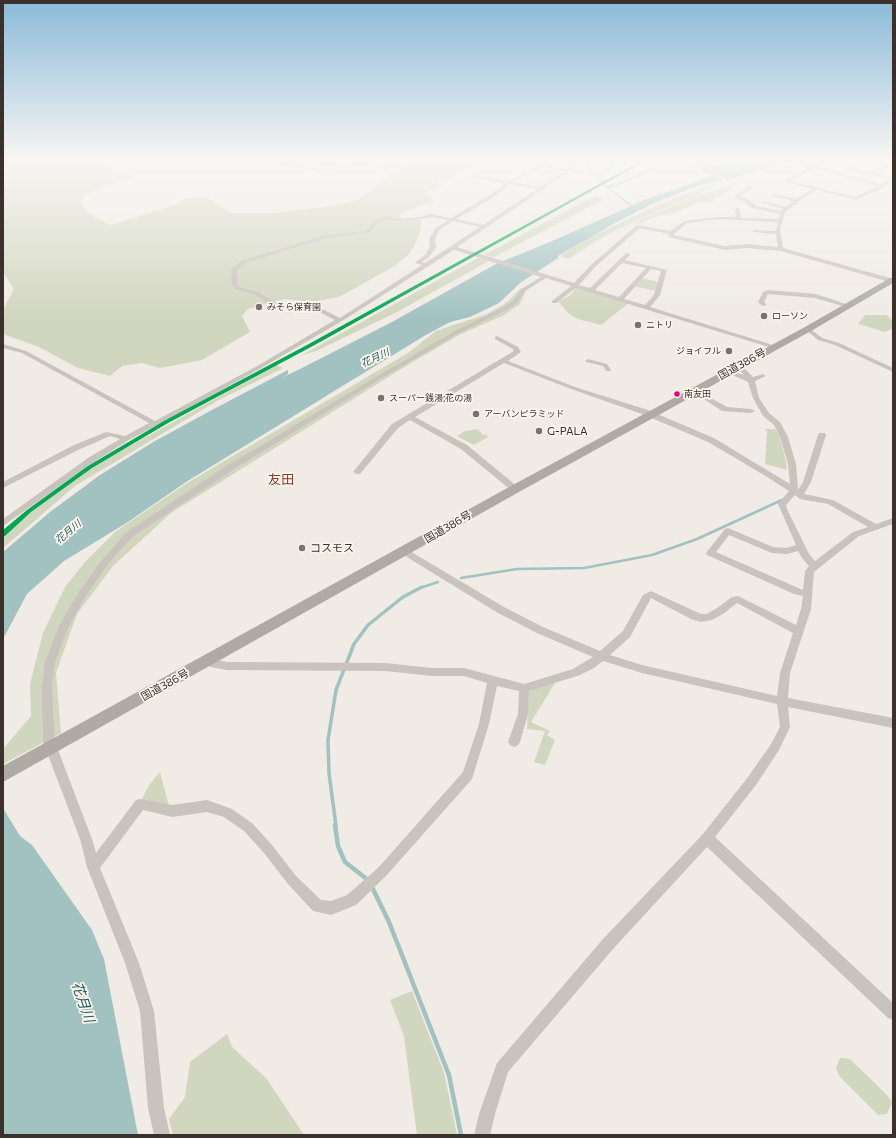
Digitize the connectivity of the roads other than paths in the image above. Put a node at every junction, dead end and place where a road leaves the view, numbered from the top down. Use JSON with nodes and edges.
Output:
{"nodes":[{"id":1,"x":462,"y":213,"type":"edge"},
{"id":2,"x":507,"y":213,"type":"edge"},
{"id":3,"x":738,"y":213,"type":"edge"},
{"id":4,"x":781,"y":213,"type":"edge"},
{"id":5,"x":761,"y":214,"type":"dead end"},
{"id":6,"x":450,"y":220,"type":"junction"},
{"id":7,"x":739,"y":220,"type":"junction"},
{"id":8,"x":761,"y":221,"type":"junction"},
{"id":9,"x":780,"y":221,"type":"junction"},
{"id":10,"x":485,"y":228,"type":"junction"},
{"id":11,"x":754,"y":231,"type":"dead end"},
{"id":12,"x":671,"y":233,"type":"junction"},
{"id":13,"x":779,"y":233,"type":"junction"},
{"id":14,"x":454,"y":248,"type":"junction"},
{"id":15,"x":781,"y":250,"type":"junction"},
{"id":16,"x":628,"y":254,"type":"dead end"},
{"id":17,"x":621,"y":261,"type":"junction"},
{"id":18,"x":427,"y":265,"type":"junction"},
{"id":19,"x":650,"y":267,"type":"junction"},
{"id":20,"x":545,"y":276,"type":"junction"},
{"id":21,"x":893,"y":281,"type":"edge"},
{"id":22,"x":575,"y":285,"type":"junction"},
{"id":23,"x":592,"y":290,"type":"junction"},
{"id":24,"x":620,"y":299,"type":"junction"},
{"id":25,"x":554,"y":302,"type":"dead end"},
{"id":26,"x":764,"y":305,"type":"dead end"},
{"id":27,"x":849,"y":306,"type":"junction"},
{"id":28,"x":646,"y":307,"type":"junction"},
{"id":29,"x":340,"y":320,"type":"junction"},
{"id":30,"x":808,"y":329,"type":"junction"},
{"id":31,"x":498,"y":338,"type":"dead end"},
{"id":32,"x":3,"y":346,"type":"edge"},
{"id":33,"x":774,"y":347,"type":"junction"},
{"id":34,"x":19,"y":351,"type":"junction"},
{"id":35,"x":3,"y":352,"type":"edge"},
{"id":36,"x":503,"y":361,"type":"junction"},
{"id":37,"x":588,"y":361,"type":"dead end"},
{"id":38,"x":734,"y":369,"type":"junction"},
{"id":39,"x":608,"y":370,"type":"dead end"},
{"id":40,"x":893,"y":370,"type":"edge"},
{"id":41,"x":762,"y":376,"type":"dead end"},
{"id":42,"x":749,"y":379,"type":"junction"},
{"id":43,"x":694,"y":391,"type":"junction"},
{"id":44,"x":751,"y":411,"type":"dead end"},
{"id":45,"x":652,"y":414,"type":"junction"},
{"id":46,"x":409,"y":417,"type":"junction"},
{"id":47,"x":154,"y":423,"type":"junction"},
{"id":48,"x":822,"y":435,"type":"dead end"},
{"id":49,"x":126,"y":438,"type":"junction"},
{"id":50,"x":357,"y":472,"type":"dead end"},
{"id":51,"x":3,"y":485,"type":"edge"},
{"id":52,"x":515,"y":489,"type":"junction"},
{"id":53,"x":794,"y":490,"type":"junction"},
{"id":54,"x":893,"y":521,"type":"edge"},
{"id":55,"x":3,"y":523,"type":"edge"},
{"id":56,"x":876,"y":528,"type":"junction"},
{"id":57,"x":801,"y":547,"type":"junction"},
{"id":58,"x":405,"y":552,"type":"junction"},
{"id":59,"x":814,"y":566,"type":"junction"},
{"id":60,"x":808,"y":594,"type":"junction"},
{"id":61,"x":799,"y":631,"type":"junction"},
{"id":62,"x":601,"y":656,"type":"junction"},
{"id":63,"x":210,"y":659,"type":"junction"},
{"id":64,"x":493,"y":681,"type":"junction"},
{"id":65,"x":524,"y":688,"type":"junction"},
{"id":66,"x":782,"y":701,"type":"junction"},
{"id":67,"x":893,"y":723,"type":"edge"},
{"id":68,"x":514,"y":742,"type":"dead end"},
{"id":69,"x":46,"y":751,"type":"junction"},
{"id":70,"x":3,"y":775,"type":"edge"},
{"id":71,"x":707,"y":838,"type":"junction"},
{"id":72,"x":93,"y":867,"type":"junction"},
{"id":73,"x":893,"y":1013,"type":"edge"},
{"id":74,"x":162,"y":1135,"type":"edge"},
{"id":75,"x":482,"y":1135,"type":"edge"}],
"edges":[{"from":1,"to":6,"type":"street"},
{"from":2,"to":10,"type":"street"},
{"from":3,"to":7,"type":"street"},
{"from":4,"to":9,"type":"street"},
{"from":5,"to":8,"type":"street"},
{"from":6,"to":10,"type":"street"},
{"from":6,"to":18,"type":"street"},
{"from":6,"to":29,"type":"street"},
{"from":7,"to":8,"type":"street"},
{"from":7,"to":12,"type":"street"},
{"from":8,"to":9,"type":"street"},
{"from":9,"to":13,"type":"street"},
{"from":10,"to":14,"type":"street"},
{"from":11,"to":13,"type":"street"},
{"from":12,"to":15,"type":"street"},
{"from":12,"to":22,"type":"street"},
{"from":13,"to":15,"type":"street"},
{"from":14,"to":18,"type":"street"},
{"from":14,"to":20,"type":"street"},
{"from":15,"to":21,"type":"street"},
{"from":16,"to":17,"type":"street"},
{"from":17,"to":19,"type":"street"},
{"from":17,"to":23,"type":"street"},
{"from":18,"to":29,"type":"street"},
{"from":19,"to":24,"type":"street"},
{"from":19,"to":28,"type":"street"},
{"from":20,"to":22,"type":"street"},
{"from":20,"to":69,"type":"street"},
{"from":21,"to":27,"type":"highway","name":"国道386号"},
{"from":22,"to":23,"type":"street"},
{"from":22,"to":25,"type":"street"},
{"from":23,"to":24,"type":"street"},
{"from":24,"to":28,"type":"street"},
{"from":26,"to":27,"type":"street"},
{"from":27,"to":30,"type":"highway","name":"国道386号"},
{"from":28,"to":33,"type":"street"},
{"from":29,"to":47,"type":"street"},
{"from":30,"to":33,"type":"highway","name":"国道386号"},
{"from":30,"to":40,"type":"street"},
{"from":31,"to":36,"type":"street"},
{"from":32,"to":34,"type":"street"},
{"from":33,"to":38,"type":"highway","name":"国道386号"},
{"from":34,"to":35,"type":"street"},
{"from":34,"to":47,"type":"street"},
{"from":36,"to":45,"type":"street"},
{"from":36,"to":46,"type":"street"},
{"from":37,"to":39,"type":"street"},
{"from":38,"to":42,"type":"street"},
{"from":38,"to":42,"type":"street"},
{"from":38,"to":43,"type":"highway","name":"国道386号"},
{"from":41,"to":42,"type":"street"},
{"from":42,"to":53,"type":"street"},
{"from":43,"to":44,"type":"street"},
{"from":43,"to":45,"type":"highway","name":"国道386号"},
{"from":45,"to":52,"type":"highway","name":"国道386号"},
{"from":45,"to":53,"type":"street"},
{"from":46,"to":50,"type":"street"},
{"from":46,"to":52,"type":"street"},
{"from":47,"to":49,"type":"street"},
{"from":48,"to":53,"type":"street"},
{"from":49,"to":51,"type":"street"},
{"from":49,"to":55,"type":"street"},
{"from":52,"to":58,"type":"highway","name":"国道386号"},
{"from":53,"to":56,"type":"street"},
{"from":53,"to":57,"type":"street"},
{"from":54,"to":56,"type":"street"},
{"from":56,"to":59,"type":"street"},
{"from":57,"to":59,"type":"street"},
{"from":57,"to":60,"type":"street"},
{"from":58,"to":62,"type":"street"},
{"from":58,"to":63,"type":"highway","name":"国道386号"},
{"from":59,"to":60,"type":"street"},
{"from":60,"to":61,"type":"street"},
{"from":61,"to":62,"type":"street"},
{"from":61,"to":66,"type":"street"},
{"from":62,"to":65,"type":"street"},
{"from":62,"to":66,"type":"street"},
{"from":63,"to":64,"type":"street"},
{"from":63,"to":69,"type":"highway","name":"国道386号"},
{"from":64,"to":65,"type":"street"},
{"from":64,"to":72,"type":"street"},
{"from":65,"to":68,"type":"street"},
{"from":66,"to":67,"type":"street"},
{"from":66,"to":71,"type":"street"},
{"from":69,"to":70,"type":"highway","name":"国道386号"},
{"from":69,"to":72,"type":"street"},
{"from":71,"to":73,"type":"street"},
{"from":71,"to":75,"type":"street"},
{"from":72,"to":74,"type":"street"}]}
